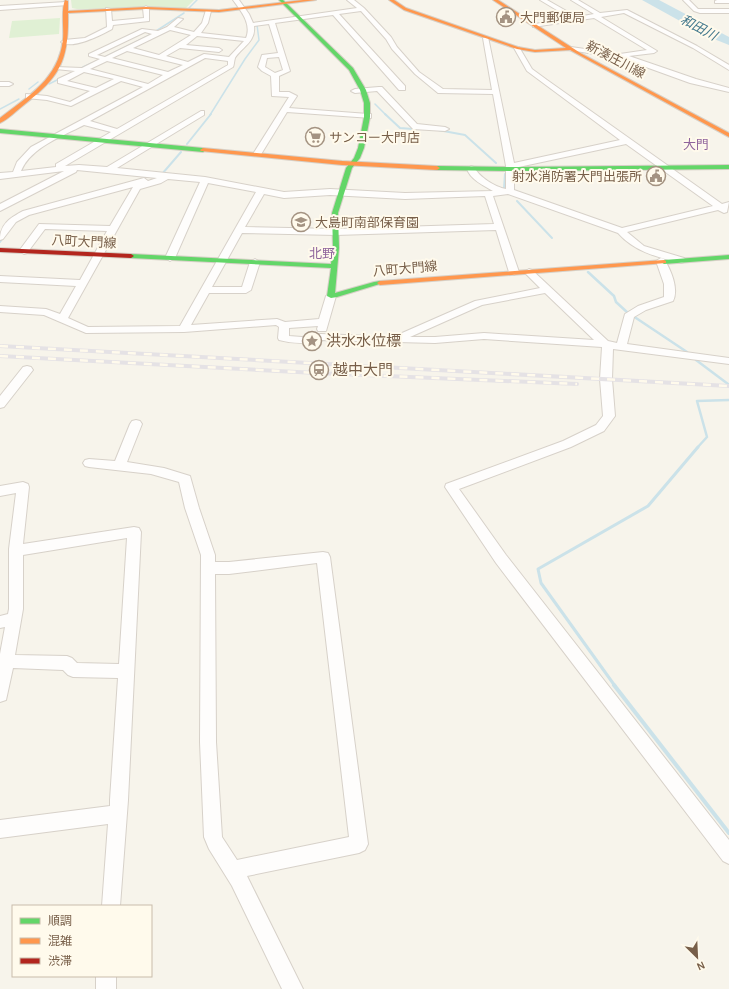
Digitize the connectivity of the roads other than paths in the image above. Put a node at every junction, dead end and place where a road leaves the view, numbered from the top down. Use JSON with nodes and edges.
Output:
{"nodes":[{"id":1,"x":236,"y":0,"type":"edge"},
{"id":2,"x":314,"y":0,"type":"edge"},
{"id":3,"x":350,"y":0,"type":"edge"},
{"id":4,"x":391,"y":0,"type":"edge"},
{"id":5,"x":495,"y":0,"type":"edge"},
{"id":6,"x":543,"y":0,"type":"edge"},
{"id":7,"x":574,"y":0,"type":"edge"},
{"id":8,"x":686,"y":0,"type":"edge"},
{"id":9,"x":716,"y":1,"type":"edge"},
{"id":10,"x":729,"y":1,"type":"edge"},
{"id":11,"x":279,"y":2,"type":"edge"},
{"id":12,"x":66,"y":5,"type":"edge"},
{"id":13,"x":0,"y":8,"type":"edge"},
{"id":14,"x":146,"y":8,"type":"junction"},
{"id":15,"x":108,"y":9,"type":"junction"},
{"id":16,"x":244,"y":9,"type":"junction"},
{"id":17,"x":362,"y":9,"type":"junction"},
{"id":18,"x":208,"y":11,"type":"junction"},
{"id":19,"x":728,"y":12,"type":"edge"},
{"id":20,"x":335,"y":13,"type":"junction"},
{"id":21,"x":597,"y":16,"type":"junction"},
{"id":22,"x":180,"y":18,"type":"dead end"},
{"id":23,"x":296,"y":18,"type":"junction"},
{"id":24,"x":576,"y":19,"type":"junction"},
{"id":25,"x":109,"y":22,"type":"junction"},
{"id":26,"x":271,"y":22,"type":"junction"},
{"id":27,"x":251,"y":25,"type":"junction"},
{"id":28,"x":535,"y":26,"type":"junction"},
{"id":29,"x":169,"y":28,"type":"junction"},
{"id":30,"x":158,"y":33,"type":"junction"},
{"id":31,"x":99,"y":34,"type":"junction"},
{"id":32,"x":196,"y":34,"type":"junction"},
{"id":33,"x":486,"y":38,"type":"junction"},
{"id":34,"x":124,"y":39,"type":"junction"},
{"id":35,"x":248,"y":40,"type":"junction"},
{"id":36,"x":64,"y":42,"type":"junction"},
{"id":37,"x":180,"y":46,"type":"junction"},
{"id":38,"x":517,"y":48,"type":"junction"},
{"id":39,"x":127,"y":49,"type":"junction"},
{"id":40,"x":571,"y":49,"type":"junction"},
{"id":41,"x":236,"y":52,"type":"junction"},
{"id":42,"x":281,"y":55,"type":"junction"},
{"id":43,"x":622,"y":56,"type":"junction"},
{"id":44,"x":160,"y":57,"type":"junction"},
{"id":45,"x":106,"y":59,"type":"junction"},
{"id":46,"x":231,"y":59,"type":"junction"},
{"id":47,"x":189,"y":64,"type":"junction"},
{"id":48,"x":58,"y":68,"type":"junction"},
{"id":49,"x":729,"y":68,"type":"edge"},
{"id":50,"x":84,"y":70,"type":"junction"},
{"id":51,"x":170,"y":75,"type":"junction"},
{"id":52,"x":275,"y":75,"type":"junction"},
{"id":53,"x":120,"y":79,"type":"junction"},
{"id":54,"x":0,"y":84,"type":"edge"},
{"id":55,"x":9,"y":84,"type":"dead end"},
{"id":56,"x":149,"y":86,"type":"junction"},
{"id":57,"x":402,"y":88,"type":"dead end"},
{"id":58,"x":359,"y":90,"type":"junction"},
{"id":59,"x":729,"y":90,"type":"edge"},
{"id":60,"x":97,"y":91,"type":"junction"},
{"id":61,"x":496,"y":92,"type":"junction"},
{"id":62,"x":29,"y":96,"type":"junction"},
{"id":63,"x":285,"y":110,"type":"junction"},
{"id":64,"x":201,"y":113,"type":"dead end"},
{"id":65,"x":365,"y":116,"type":"junction"},
{"id":66,"x":0,"y":121,"type":"edge"},
{"id":67,"x":84,"y":122,"type":"junction"},
{"id":68,"x":445,"y":129,"type":"dead end"},
{"id":69,"x":0,"y":131,"type":"edge"},
{"id":70,"x":118,"y":132,"type":"junction"},
{"id":71,"x":729,"y":135,"type":"edge"},
{"id":72,"x":58,"y":136,"type":"junction"},
{"id":73,"x":105,"y":140,"type":"junction"},
{"id":74,"x":627,"y":141,"type":"junction"},
{"id":75,"x":151,"y":144,"type":"junction"},
{"id":76,"x":257,"y":154,"type":"junction"},
{"id":77,"x":352,"y":162,"type":"junction"},
{"id":78,"x":729,"y":166,"type":"edge"},
{"id":79,"x":79,"y":167,"type":"junction"},
{"id":80,"x":664,"y":167,"type":"junction"},
{"id":81,"x":510,"y":168,"type":"junction"},
{"id":82,"x":55,"y":169,"type":"junction"},
{"id":83,"x":471,"y":169,"type":"junction"},
{"id":84,"x":108,"y":170,"type":"junction"},
{"id":85,"x":16,"y":174,"type":"junction"},
{"id":86,"x":162,"y":175,"type":"junction"},
{"id":87,"x":0,"y":176,"type":"edge"},
{"id":88,"x":205,"y":180,"type":"junction"},
{"id":89,"x":261,"y":190,"type":"junction"},
{"id":90,"x":506,"y":192,"type":"junction"},
{"id":91,"x":340,"y":193,"type":"junction"},
{"id":92,"x":488,"y":193,"type":"junction"},
{"id":93,"x":724,"y":206,"type":"edge"},
{"id":94,"x":0,"y":208,"type":"edge"},
{"id":95,"x":729,"y":213,"type":"edge"},
{"id":96,"x":499,"y":227,"type":"junction"},
{"id":97,"x":114,"y":229,"type":"junction"},
{"id":98,"x":238,"y":230,"type":"junction"},
{"id":99,"x":621,"y":231,"type":"junction"},
{"id":100,"x":336,"y":232,"type":"junction"},
{"id":101,"x":0,"y":237,"type":"edge"},
{"id":102,"x":0,"y":250,"type":"edge"},
{"id":103,"x":24,"y":251,"type":"junction"},
{"id":104,"x":99,"y":254,"type":"junction"},
{"id":105,"x":729,"y":257,"type":"edge"},
{"id":106,"x":170,"y":258,"type":"junction"},
{"id":107,"x":681,"y":260,"type":"junction"},
{"id":108,"x":222,"y":261,"type":"junction"},
{"id":109,"x":661,"y":261,"type":"junction"},
{"id":110,"x":255,"y":262,"type":"junction"},
{"id":111,"x":335,"y":266,"type":"junction"},
{"id":112,"x":514,"y":272,"type":"junction"},
{"id":113,"x":530,"y":272,"type":"junction"},
{"id":114,"x":0,"y":279,"type":"edge"},
{"id":115,"x":83,"y":283,"type":"junction"},
{"id":116,"x":548,"y":289,"type":"junction"},
{"id":117,"x":207,"y":290,"type":"junction"},
{"id":118,"x":331,"y":296,"type":"junction"},
{"id":119,"x":0,"y":309,"type":"edge"},
{"id":120,"x":63,"y":318,"type":"junction"},
{"id":121,"x":324,"y":322,"type":"junction"},
{"id":122,"x":284,"y":325,"type":"junction"},
{"id":123,"x":184,"y":329,"type":"junction"},
{"id":124,"x":321,"y":337,"type":"junction"},
{"id":125,"x":393,"y":340,"type":"junction"},
{"id":126,"x":603,"y":344,"type":"junction"},
{"id":127,"x":621,"y":346,"type":"junction"},
{"id":128,"x":729,"y":361,"type":"edge"},
{"id":129,"x":27,"y":370,"type":"dead end"},
{"id":130,"x":0,"y":404,"type":"edge"},
{"id":131,"x":136,"y":424,"type":"dead end"},
{"id":132,"x":90,"y":463,"type":"dead end"},
{"id":133,"x":119,"y":466,"type":"junction"},
{"id":134,"x":0,"y":490,"type":"edge"},
{"id":135,"x":16,"y":551,"type":"junction"},
{"id":136,"x":207,"y":568,"type":"junction"},
{"id":137,"x":6,"y":621,"type":"edge"},
{"id":138,"x":6,"y":661,"type":"junction"},
{"id":139,"x":126,"y":671,"type":"junction"},
{"id":140,"x":0,"y":695,"type":"edge"},
{"id":141,"x":118,"y":814,"type":"junction"},
{"id":142,"x":0,"y":829,"type":"edge"},
{"id":143,"x":729,"y":855,"type":"edge"},
{"id":144,"x":233,"y":870,"type":"junction"},
{"id":145,"x":111,"y":905,"type":"edge"},
{"id":146,"x":106,"y":977,"type":"edge"},
{"id":147,"x":106,"y":989,"type":"edge"},
{"id":148,"x":293,"y":989,"type":"edge"}],
"edges":[{"from":1,"to":16,"type":"street"},
{"from":2,"to":11,"type":"street"},
{"from":3,"to":17,"type":"street"},
{"from":4,"to":33,"type":"street"},
{"from":5,"to":28,"type":"street","name":"新湊庄川線"},
{"from":6,"to":24,"type":"street"},
{"from":7,"to":21,"type":"street"},
{"from":8,"to":19,"type":"street"},
{"from":9,"to":10,"type":"street"},
{"from":9,"to":19,"type":"street"},
{"from":11,"to":16,"type":"street"},
{"from":11,"to":23,"type":"street"},
{"from":12,"to":13,"type":"street"},
{"from":12,"to":15,"type":"street"},
{"from":12,"to":36,"type":"street"},
{"from":14,"to":15,"type":"street"},
{"from":14,"to":18,"type":"street"},
{"from":14,"to":25,"type":"street"},
{"from":15,"to":25,"type":"street"},
{"from":16,"to":18,"type":"street"},
{"from":16,"to":27,"type":"street"},
{"from":17,"to":20,"type":"street"},
{"from":17,"to":61,"type":"street"},
{"from":18,"to":32,"type":"street"},
{"from":20,"to":23,"type":"street"},
{"from":20,"to":57,"type":"street"},
{"from":21,"to":24,"type":"street"},
{"from":21,"to":43,"type":"street"},
{"from":21,"to":49,"type":"street"},
{"from":22,"to":29,"type":"street"},
{"from":23,"to":26,"type":"street"},
{"from":23,"to":58,"type":"street"},
{"from":24,"to":28,"type":"street"},
{"from":25,"to":31,"type":"street"},
{"from":26,"to":27,"type":"street"},
{"from":26,"to":42,"type":"street"},
{"from":27,"to":35,"type":"street"},
{"from":28,"to":40,"type":"street","name":"新湊庄川線"},
{"from":29,"to":30,"type":"street"},
{"from":29,"to":32,"type":"street"},
{"from":30,"to":34,"type":"street"},
{"from":30,"to":39,"type":"street"},
{"from":31,"to":34,"type":"street"},
{"from":31,"to":36,"type":"street"},
{"from":32,"to":35,"type":"street"},
{"from":32,"to":37,"type":"street"},
{"from":33,"to":38,"type":"street"},
{"from":33,"to":61,"type":"street"},
{"from":34,"to":45,"type":"street"},
{"from":35,"to":41,"type":"street"},
{"from":36,"to":48,"type":"street"},
{"from":37,"to":41,"type":"street"},
{"from":37,"to":44,"type":"street"},
{"from":38,"to":40,"type":"street"},
{"from":38,"to":74,"type":"street"},
{"from":39,"to":44,"type":"street"},
{"from":39,"to":45,"type":"street"},
{"from":40,"to":43,"type":"street"},
{"from":40,"to":71,"type":"street","name":"新湊庄川線"},
{"from":41,"to":46,"type":"street"},
{"from":42,"to":52,"type":"street"},
{"from":42,"to":52,"type":"street"},
{"from":43,"to":59,"type":"street"},
{"from":44,"to":47,"type":"street"},
{"from":45,"to":50,"type":"street"},
{"from":45,"to":51,"type":"street"},
{"from":46,"to":47,"type":"street"},
{"from":46,"to":70,"type":"street"},
{"from":47,"to":51,"type":"street"},
{"from":48,"to":50,"type":"street"},
{"from":48,"to":62,"type":"street"},
{"from":50,"to":53,"type":"street"},
{"from":50,"to":60,"type":"street"},
{"from":51,"to":56,"type":"street"},
{"from":52,"to":63,"type":"street"},
{"from":53,"to":56,"type":"street"},
{"from":53,"to":60,"type":"street"},
{"from":54,"to":55,"type":"street"},
{"from":56,"to":67,"type":"street"},
{"from":58,"to":65,"type":"street"},
{"from":58,"to":68,"type":"street"},
{"from":60,"to":62,"type":"street"},
{"from":61,"to":81,"type":"street"},
{"from":62,"to":66,"type":"street"},
{"from":63,"to":65,"type":"street"},
{"from":63,"to":76,"type":"street"},
{"from":64,"to":75,"type":"street"},
{"from":65,"to":77,"type":"street"},
{"from":67,"to":70,"type":"street"},
{"from":67,"to":72,"type":"street"},
{"from":69,"to":72,"type":"street"},
{"from":70,"to":73,"type":"street"},
{"from":72,"to":73,"type":"street"},
{"from":72,"to":85,"type":"street"},
{"from":73,"to":75,"type":"street"},
{"from":73,"to":82,"type":"street"},
{"from":74,"to":80,"type":"street"},
{"from":74,"to":81,"type":"street"},
{"from":75,"to":76,"type":"street"},
{"from":75,"to":84,"type":"street"},
{"from":76,"to":77,"type":"street"},
{"from":77,"to":83,"type":"street"},
{"from":77,"to":91,"type":"street"},
{"from":78,"to":80,"type":"street"},
{"from":79,"to":82,"type":"street"},
{"from":79,"to":84,"type":"street"},
{"from":79,"to":94,"type":"street"},
{"from":80,"to":81,"type":"street"},
{"from":80,"to":93,"type":"street"},
{"from":81,"to":83,"type":"street"},
{"from":81,"to":90,"type":"street"},
{"from":82,"to":85,"type":"street"},
{"from":83,"to":90,"type":"street"},
{"from":84,"to":86,"type":"street"},
{"from":85,"to":87,"type":"street"},
{"from":86,"to":88,"type":"street"},
{"from":86,"to":97,"type":"street"},
{"from":86,"to":101,"type":"street"},
{"from":88,"to":89,"type":"street"},
{"from":88,"to":106,"type":"street"},
{"from":89,"to":91,"type":"street"},
{"from":89,"to":98,"type":"street"},
{"from":90,"to":92,"type":"street"},
{"from":90,"to":99,"type":"street"},
{"from":91,"to":92,"type":"street"},
{"from":91,"to":100,"type":"street"},
{"from":92,"to":96,"type":"street"},
{"from":93,"to":95,"type":"street"},
{"from":93,"to":99,"type":"street"},
{"from":96,"to":100,"type":"street"},
{"from":96,"to":112,"type":"street"},
{"from":97,"to":103,"type":"street"},
{"from":97,"to":104,"type":"street"},
{"from":98,"to":100,"type":"street"},
{"from":98,"to":108,"type":"street"},
{"from":99,"to":107,"type":"street"},
{"from":100,"to":111,"type":"street"},
{"from":102,"to":103,"type":"street","name":"八町大門線"},
{"from":103,"to":104,"type":"street","name":"八町大門線"},
{"from":104,"to":106,"type":"street","name":"八町大門線"},
{"from":104,"to":115,"type":"street"},
{"from":105,"to":107,"type":"street","name":"八町大門線"},
{"from":106,"to":108,"type":"street","name":"八町大門線"},
{"from":107,"to":109,"type":"street","name":"八町大門線"},
{"from":108,"to":110,"type":"street","name":"八町大門線"},
{"from":108,"to":117,"type":"street"},
{"from":109,"to":113,"type":"street","name":"八町大門線"},
{"from":109,"to":127,"type":"street"},
{"from":110,"to":111,"type":"street","name":"八町大門線"},
{"from":110,"to":117,"type":"street"},
{"from":111,"to":118,"type":"street"},
{"from":112,"to":113,"type":"street","name":"八町大門線"},
{"from":112,"to":118,"type":"street","name":"八町大門線"},
{"from":113,"to":116,"type":"street"},
{"from":114,"to":115,"type":"street"},
{"from":115,"to":120,"type":"street"},
{"from":116,"to":125,"type":"street"},
{"from":116,"to":126,"type":"street"},
{"from":117,"to":123,"type":"street"},
{"from":118,"to":121,"type":"street"},
{"from":119,"to":120,"type":"street"},
{"from":120,"to":123,"type":"street"},
{"from":121,"to":122,"type":"street"},
{"from":121,"to":124,"type":"street"},
{"from":122,"to":123,"type":"street"},
{"from":122,"to":124,"type":"street"},
{"from":124,"to":125,"type":"street"},
{"from":125,"to":126,"type":"street"},
{"from":126,"to":127,"type":"street"},
{"from":126,"to":143,"type":"street"},
{"from":127,"to":128,"type":"street"},
{"from":129,"to":130,"type":"street"},
{"from":131,"to":133,"type":"street"},
{"from":132,"to":133,"type":"street"},
{"from":133,"to":136,"type":"street"},
{"from":134,"to":135,"type":"street"},
{"from":135,"to":137,"type":"street"},
{"from":135,"to":139,"type":"street"},
{"from":136,"to":144,"type":"street"},
{"from":136,"to":144,"type":"street"},
{"from":137,"to":138,"type":"street"},
{"from":138,"to":139,"type":"street"},
{"from":138,"to":140,"type":"street"},
{"from":139,"to":141,"type":"street"},
{"from":141,"to":142,"type":"street"},
{"from":141,"to":145,"type":"street"},
{"from":144,"to":148,"type":"street"},
{"from":146,"to":147,"type":"street"}]}
